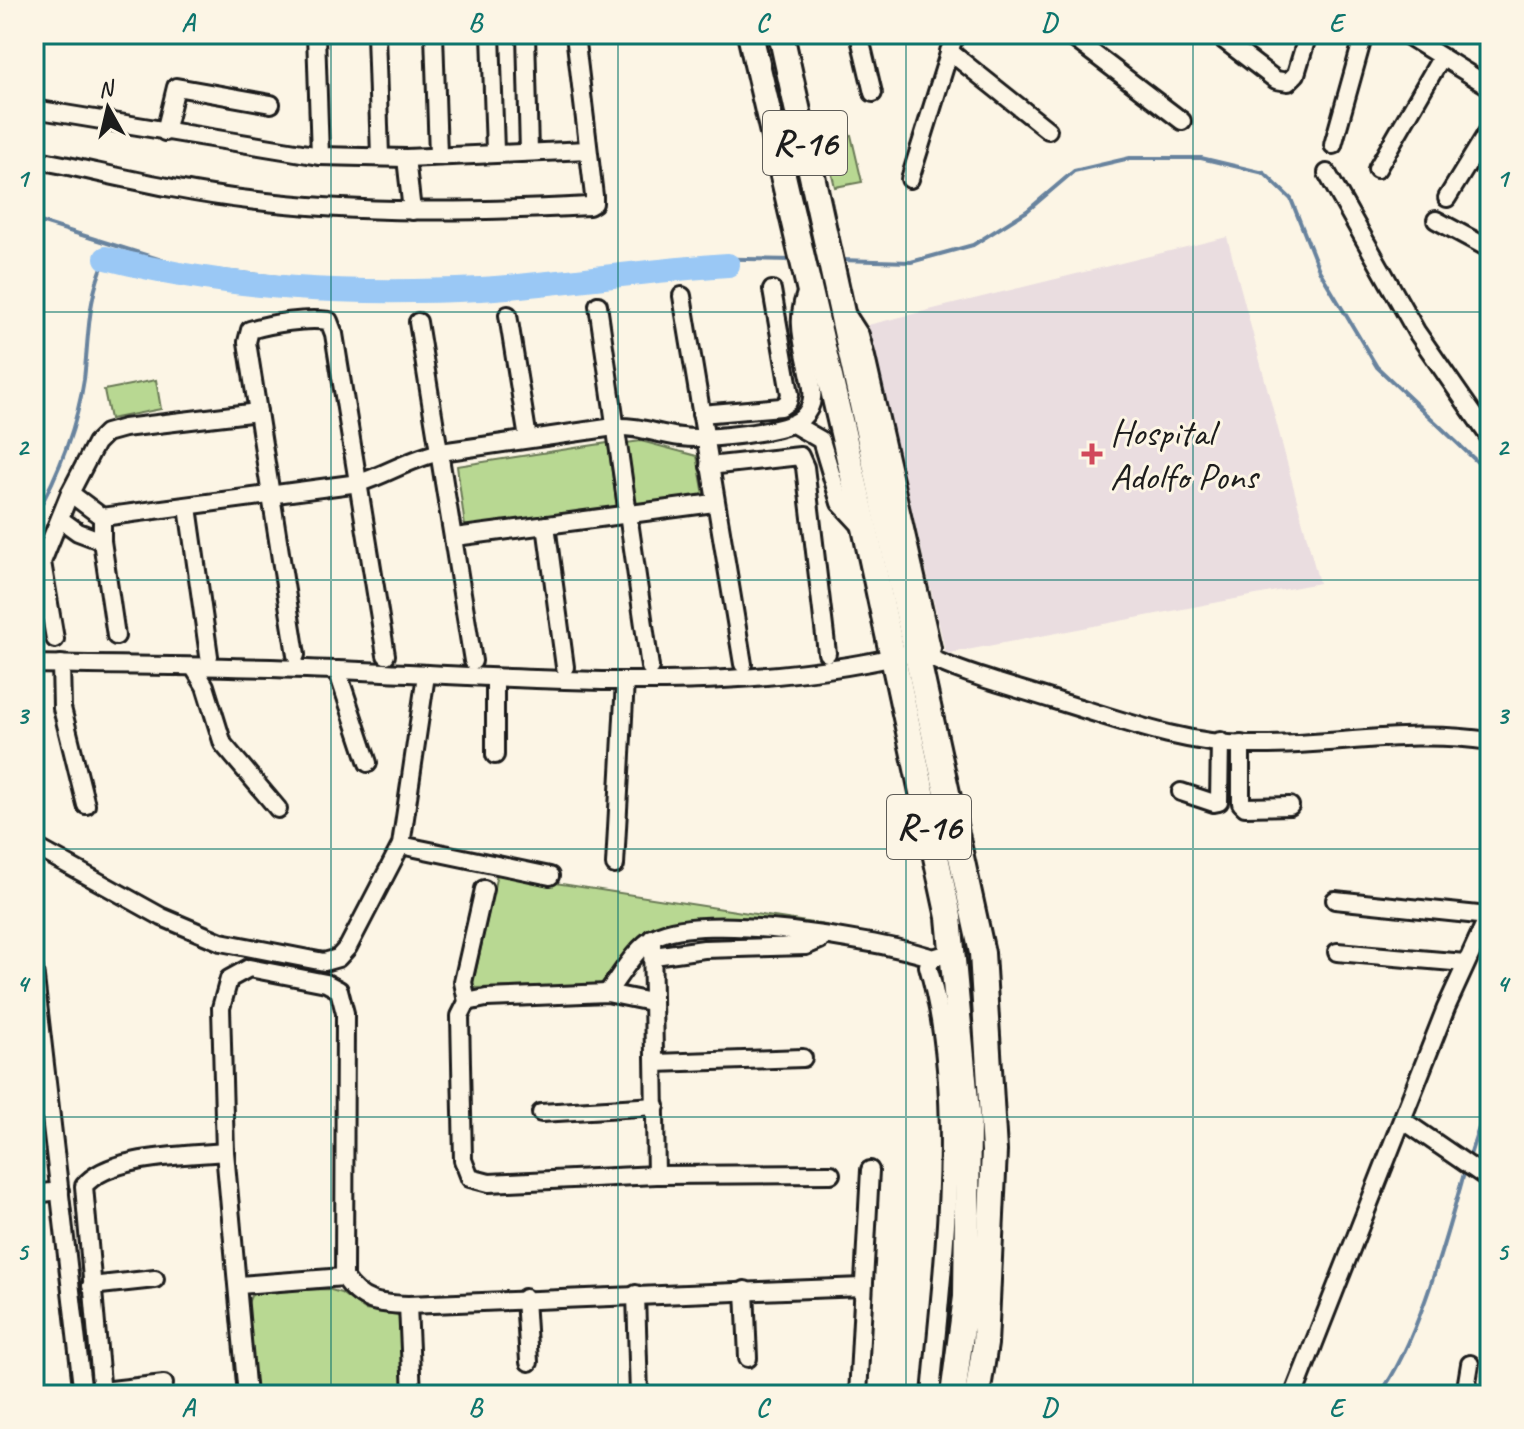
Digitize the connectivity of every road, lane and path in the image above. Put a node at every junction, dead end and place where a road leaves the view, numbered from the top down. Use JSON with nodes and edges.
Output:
{"nodes":[{"id":1,"x":316,"y":34,"type":"edge"},
{"id":2,"x":376,"y":34,"type":"edge"},
{"id":3,"x":434,"y":34,"type":"edge"},
{"id":4,"x":491,"y":34,"type":"edge"},
{"id":5,"x":526,"y":34,"type":"edge"},
{"id":6,"x":750,"y":34,"type":"edge"},
{"id":7,"x":781,"y":34,"type":"edge"},
{"id":8,"x":859,"y":34,"type":"edge"},
{"id":9,"x":955,"y":34,"type":"edge"},
{"id":10,"x":1068,"y":34,"type":"edge"},
{"id":11,"x":1216,"y":34,"type":"edge"},
{"id":12,"x":1308,"y":34,"type":"edge"},
{"id":13,"x":1364,"y":34,"type":"edge"},
{"id":14,"x":1405,"y":34,"type":"edge"},
{"id":15,"x":576,"y":43,"type":"dead end"},
{"id":16,"x":949,"y":51,"type":"junction"},
{"id":17,"x":1441,"y":58,"type":"junction"},
{"id":18,"x":1490,"y":87,"type":"edge"},
{"id":19,"x":873,"y":93,"type":"dead end"},
{"id":20,"x":271,"y":104,"type":"dead end"},
{"id":21,"x":34,"y":109,"type":"edge"},
{"id":22,"x":1182,"y":121,"type":"dead end"},
{"id":23,"x":1490,"y":128,"type":"edge"},
{"id":24,"x":1048,"y":130,"type":"dead end"},
{"id":25,"x":165,"y":132,"type":"junction"},
{"id":26,"x":1333,"y":145,"type":"dead end"},
{"id":27,"x":588,"y":150,"type":"junction"},
{"id":28,"x":495,"y":151,"type":"junction"},
{"id":29,"x":529,"y":152,"type":"junction"},
{"id":30,"x":438,"y":155,"type":"junction"},
{"id":31,"x":320,"y":156,"type":"junction"},
{"id":32,"x":380,"y":156,"type":"junction"},
{"id":33,"x":406,"y":158,"type":"junction"},
{"id":34,"x":34,"y":159,"type":"edge"},
{"id":35,"x":1377,"y":169,"type":"dead end"},
{"id":36,"x":1327,"y":173,"type":"dead end"},
{"id":37,"x":910,"y":179,"type":"dead end"},
{"id":38,"x":1447,"y":198,"type":"dead end"},
{"id":39,"x":412,"y":211,"type":"junction"},
{"id":40,"x":1436,"y":220,"type":"dead end"},
{"id":41,"x":1490,"y":249,"type":"edge"},
{"id":42,"x":805,"y":269,"type":"junction"},
{"id":43,"x":772,"y":290,"type":"dead end"},
{"id":44,"x":682,"y":296,"type":"dead end"},
{"id":45,"x":598,"y":305,"type":"dead end"},
{"id":46,"x":508,"y":315,"type":"dead end"},
{"id":47,"x":418,"y":322,"type":"dead end"},
{"id":48,"x":258,"y":412,"type":"junction"},
{"id":49,"x":701,"y":414,"type":"junction"},
{"id":50,"x":793,"y":424,"type":"junction"},
{"id":51,"x":614,"y":427,"type":"junction"},
{"id":52,"x":705,"y":438,"type":"junction"},
{"id":53,"x":1490,"y":438,"type":"edge"},
{"id":54,"x":528,"y":439,"type":"junction"},
{"id":55,"x":441,"y":452,"type":"junction"},
{"id":56,"x":709,"y":466,"type":"junction"},
{"id":57,"x":359,"y":483,"type":"junction"},
{"id":58,"x":70,"y":493,"type":"junction"},
{"id":59,"x":271,"y":496,"type":"junction"},
{"id":60,"x":714,"y":503,"type":"junction"},
{"id":61,"x":188,"y":507,"type":"junction"},
{"id":62,"x":628,"y":514,"type":"junction"},
{"id":63,"x":102,"y":517,"type":"junction"},
{"id":64,"x":60,"y":519,"type":"junction"},
{"id":65,"x":546,"y":525,"type":"junction"},
{"id":66,"x":865,"y":530,"type":"junction"},
{"id":67,"x":455,"y":537,"type":"junction"},
{"id":68,"x":102,"y":541,"type":"junction"},
{"id":69,"x":116,"y":636,"type":"dead end"},
{"id":70,"x":55,"y":639,"type":"dead end"},
{"id":71,"x":918,"y":652,"type":"junction"},
{"id":72,"x":827,"y":653,"type":"dead end"},
{"id":73,"x":296,"y":655,"type":"dead end"},
{"id":74,"x":386,"y":655,"type":"dead end"},
{"id":75,"x":209,"y":656,"type":"dead end"},
{"id":76,"x":893,"y":660,"type":"junction"},
{"id":77,"x":473,"y":661,"type":"dead end"},
{"id":78,"x":34,"y":664,"type":"edge"},
{"id":79,"x":61,"y":664,"type":"junction"},
{"id":80,"x":743,"y":664,"type":"dead end"},
{"id":81,"x":565,"y":667,"type":"dead end"},
{"id":82,"x":650,"y":667,"type":"dead end"},
{"id":83,"x":194,"y":668,"type":"junction"},
{"id":84,"x":337,"y":670,"type":"junction"},
{"id":85,"x":426,"y":675,"type":"junction"},
{"id":86,"x":495,"y":678,"type":"junction"},
{"id":87,"x":625,"y":681,"type":"junction"},
{"id":88,"x":1220,"y":741,"type":"junction"},
{"id":89,"x":1490,"y":741,"type":"edge"},
{"id":90,"x":1241,"y":744,"type":"junction"},
{"id":91,"x":495,"y":755,"type":"dead end"},
{"id":92,"x":368,"y":763,"type":"dead end"},
{"id":93,"x":1181,"y":792,"type":"dead end"},
{"id":94,"x":1219,"y":802,"type":"junction"},
{"id":95,"x":1241,"y":803,"type":"junction"},
{"id":96,"x":86,"y":805,"type":"dead end"},
{"id":97,"x":1290,"y":806,"type":"dead end"},
{"id":98,"x":278,"y":809,"type":"dead end"},
{"id":99,"x":401,"y":845,"type":"junction"},
{"id":100,"x":34,"y":846,"type":"edge"},
{"id":101,"x":615,"y":865,"type":"dead end"},
{"id":102,"x":550,"y":876,"type":"dead end"},
{"id":103,"x":484,"y":889,"type":"dead end"},
{"id":104,"x":1335,"y":900,"type":"dead end"},
{"id":105,"x":1489,"y":914,"type":"edge"},
{"id":106,"x":706,"y":926,"type":"junction"},
{"id":107,"x":652,"y":938,"type":"junction"},
{"id":108,"x":825,"y":938,"type":"junction"},
{"id":109,"x":704,"y":949,"type":"junction"},
{"id":110,"x":1337,"y":952,"type":"dead end"},
{"id":111,"x":943,"y":955,"type":"junction"},
{"id":112,"x":654,"y":956,"type":"junction"},
{"id":113,"x":1465,"y":963,"type":"junction"},
{"id":114,"x":34,"y":970,"type":"edge"},
{"id":115,"x":607,"y":993,"type":"junction"},
{"id":116,"x":467,"y":1002,"type":"junction"},
{"id":117,"x":651,"y":1002,"type":"junction"},
{"id":118,"x":803,"y":1058,"type":"dead end"},
{"id":119,"x":655,"y":1063,"type":"junction"},
{"id":120,"x":656,"y":1106,"type":"junction"},
{"id":121,"x":541,"y":1113,"type":"dead end"},
{"id":122,"x":1404,"y":1121,"type":"junction"},
{"id":123,"x":970,"y":1123,"type":"junction"},
{"id":124,"x":225,"y":1152,"type":"junction"},
{"id":125,"x":870,"y":1170,"type":"dead end"},
{"id":126,"x":831,"y":1174,"type":"dead end"},
{"id":127,"x":656,"y":1175,"type":"junction"},
{"id":128,"x":1484,"y":1177,"type":"edge"},
{"id":129,"x":60,"y":1191,"type":"junction"},
{"id":130,"x":34,"y":1194,"type":"edge"},
{"id":131,"x":344,"y":1277,"type":"junction"},
{"id":132,"x":155,"y":1279,"type":"dead end"},
{"id":133,"x":240,"y":1285,"type":"junction"},
{"id":134,"x":91,"y":1286,"type":"junction"},
{"id":135,"x":863,"y":1287,"type":"junction"},
{"id":136,"x":745,"y":1290,"type":"junction"},
{"id":137,"x":636,"y":1294,"type":"junction"},
{"id":138,"x":525,"y":1298,"type":"junction"},
{"id":139,"x":408,"y":1305,"type":"junction"},
{"id":140,"x":748,"y":1358,"type":"dead end"},
{"id":141,"x":529,"y":1362,"type":"dead end"},
{"id":142,"x":1470,"y":1364,"type":"dead end"},
{"id":143,"x":164,"y":1384,"type":"dead end"},
{"id":144,"x":102,"y":1393,"type":"edge"},
{"id":145,"x":1294,"y":1394,"type":"edge"},
{"id":146,"x":83,"y":1395,"type":"edge"},
{"id":147,"x":247,"y":1395,"type":"edge"},
{"id":148,"x":412,"y":1395,"type":"edge"},
{"id":149,"x":639,"y":1395,"type":"edge"},
{"id":150,"x":858,"y":1395,"type":"edge"},
{"id":151,"x":931,"y":1395,"type":"edge"},
{"id":152,"x":953,"y":1395,"type":"edge"},
{"id":153,"x":977,"y":1395,"type":"edge"},
{"id":154,"x":1471,"y":1395,"type":"edge"}],
"edges":[{"from":1,"to":31,"type":"street"},
{"from":2,"to":32,"type":"street"},
{"from":3,"to":30,"type":"street"},
{"from":4,"to":28,"type":"street"},
{"from":5,"to":29,"type":"street"},
{"from":6,"to":42,"type":"main road","number":"R-16"},
{"from":7,"to":71,"type":"main road","number":"R-16"},
{"from":8,"to":19,"type":"street"},
{"from":9,"to":16,"type":"street"},
{"from":10,"to":22,"type":"street"},
{"from":11,"to":12,"type":"street"},
{"from":13,"to":26,"type":"street"},
{"from":14,"to":17,"type":"street"},
{"from":15,"to":27,"type":"street"},
{"from":16,"to":24,"type":"street"},
{"from":16,"to":37,"type":"street"},
{"from":17,"to":18,"type":"street"},
{"from":17,"to":35,"type":"street"},
{"from":20,"to":25,"type":"street"},
{"from":21,"to":25,"type":"street"},
{"from":23,"to":38,"type":"street"},
{"from":25,"to":31,"type":"street"},
{"from":27,"to":29,"type":"street"},
{"from":27,"to":39,"type":"street"},
{"from":28,"to":29,"type":"street"},
{"from":28,"to":30,"type":"street"},
{"from":30,"to":33,"type":"street"},
{"from":31,"to":32,"type":"street"},
{"from":32,"to":33,"type":"street"},
{"from":33,"to":39,"type":"street"},
{"from":34,"to":39,"type":"street"},
{"from":36,"to":53,"type":"street"},
{"from":40,"to":41,"type":"street"},
{"from":42,"to":50,"type":"street"},
{"from":42,"to":66,"type":"main road","number":"R-16"},
{"from":43,"to":49,"type":"street"},
{"from":44,"to":49,"type":"street"},
{"from":45,"to":51,"type":"street"},
{"from":46,"to":54,"type":"street"},
{"from":47,"to":55,"type":"street"},
{"from":48,"to":57,"type":"street"},
{"from":48,"to":58,"type":"street"},
{"from":48,"to":59,"type":"street"},
{"from":49,"to":52,"type":"street"},
{"from":50,"to":52,"type":"street"},
{"from":50,"to":66,"type":"street"},
{"from":51,"to":52,"type":"street"},
{"from":51,"to":54,"type":"street"},
{"from":51,"to":62,"type":"street"},
{"from":52,"to":56,"type":"street"},
{"from":54,"to":55,"type":"street"},
{"from":55,"to":57,"type":"street"},
{"from":55,"to":67,"type":"street"},
{"from":56,"to":60,"type":"street"},
{"from":56,"to":72,"type":"street"},
{"from":57,"to":59,"type":"street"},
{"from":57,"to":74,"type":"street"},
{"from":58,"to":63,"type":"street"},
{"from":58,"to":64,"type":"street"},
{"from":59,"to":61,"type":"street"},
{"from":59,"to":73,"type":"street"},
{"from":60,"to":62,"type":"street"},
{"from":60,"to":80,"type":"street"},
{"from":61,"to":63,"type":"street"},
{"from":61,"to":75,"type":"street"},
{"from":62,"to":65,"type":"street"},
{"from":62,"to":82,"type":"street"},
{"from":63,"to":68,"type":"street"},
{"from":64,"to":68,"type":"street"},
{"from":64,"to":70,"type":"street"},
{"from":65,"to":67,"type":"street"},
{"from":65,"to":81,"type":"street"},
{"from":66,"to":76,"type":"main road","number":"R-16"},
{"from":67,"to":77,"type":"street"},
{"from":68,"to":69,"type":"street"},
{"from":71,"to":76,"type":"street"},
{"from":71,"to":88,"type":"street"},
{"from":71,"to":123,"type":"main road","number":"R-16"},
{"from":76,"to":87,"type":"street"},
{"from":76,"to":111,"type":"main road","number":"R-16"},
{"from":78,"to":79,"type":"street"},
{"from":79,"to":83,"type":"street"},
{"from":79,"to":96,"type":"street"},
{"from":83,"to":84,"type":"street"},
{"from":83,"to":98,"type":"street"},
{"from":84,"to":85,"type":"street"},
{"from":84,"to":92,"type":"street"},
{"from":85,"to":86,"type":"street"},
{"from":85,"to":99,"type":"street"},
{"from":86,"to":87,"type":"street"},
{"from":86,"to":91,"type":"street"},
{"from":87,"to":101,"type":"street"},
{"from":88,"to":90,"type":"street"},
{"from":88,"to":94,"type":"street"},
{"from":89,"to":90,"type":"street"},
{"from":90,"to":95,"type":"street"},
{"from":93,"to":94,"type":"street"},
{"from":94,"to":95,"type":"street"},
{"from":95,"to":97,"type":"street"},
{"from":99,"to":100,"type":"street"},
{"from":99,"to":102,"type":"street"},
{"from":103,"to":116,"type":"street"},
{"from":104,"to":105,"type":"street"},
{"from":105,"to":113,"type":"street"},
{"from":106,"to":107,"type":"street"},
{"from":106,"to":108,"type":"street"},
{"from":106,"to":109,"type":"street"},
{"from":107,"to":112,"type":"street"},
{"from":107,"to":115,"type":"street"},
{"from":108,"to":109,"type":"street"},
{"from":108,"to":111,"type":"street"},
{"from":109,"to":112,"type":"street"},
{"from":110,"to":113,"type":"street"},
{"from":111,"to":123,"type":"main road","number":"R-16"},
{"from":112,"to":117,"type":"street"},
{"from":113,"to":122,"type":"street"},
{"from":114,"to":129,"type":"street"},
{"from":115,"to":116,"type":"street"},
{"from":115,"to":117,"type":"street"},
{"from":116,"to":127,"type":"street"},
{"from":117,"to":119,"type":"street"},
{"from":118,"to":119,"type":"street"},
{"from":119,"to":120,"type":"street"},
{"from":120,"to":121,"type":"street"},
{"from":120,"to":127,"type":"street"},
{"from":122,"to":128,"type":"street"},
{"from":122,"to":145,"type":"street"},
{"from":123,"to":151,"type":"street"},
{"from":123,"to":152,"type":"main road","number":"R-16"},
{"from":123,"to":153,"type":"main road","number":"R-16"},
{"from":124,"to":131,"type":"street"},
{"from":124,"to":133,"type":"street"},
{"from":124,"to":134,"type":"street"},
{"from":125,"to":135,"type":"street"},
{"from":126,"to":127,"type":"street"},
{"from":129,"to":130,"type":"street"},
{"from":129,"to":146,"type":"street"},
{"from":131,"to":133,"type":"street"},
{"from":131,"to":139,"type":"street"},
{"from":132,"to":134,"type":"street"},
{"from":133,"to":147,"type":"street"},
{"from":134,"to":144,"type":"street"},
{"from":135,"to":136,"type":"street"},
{"from":135,"to":150,"type":"street"},
{"from":136,"to":137,"type":"street"},
{"from":136,"to":140,"type":"street"},
{"from":137,"to":138,"type":"street"},
{"from":137,"to":149,"type":"street"},
{"from":138,"to":139,"type":"street"},
{"from":138,"to":141,"type":"street"},
{"from":139,"to":148,"type":"street"},
{"from":142,"to":154,"type":"street"},
{"from":143,"to":144,"type":"street"}]}
